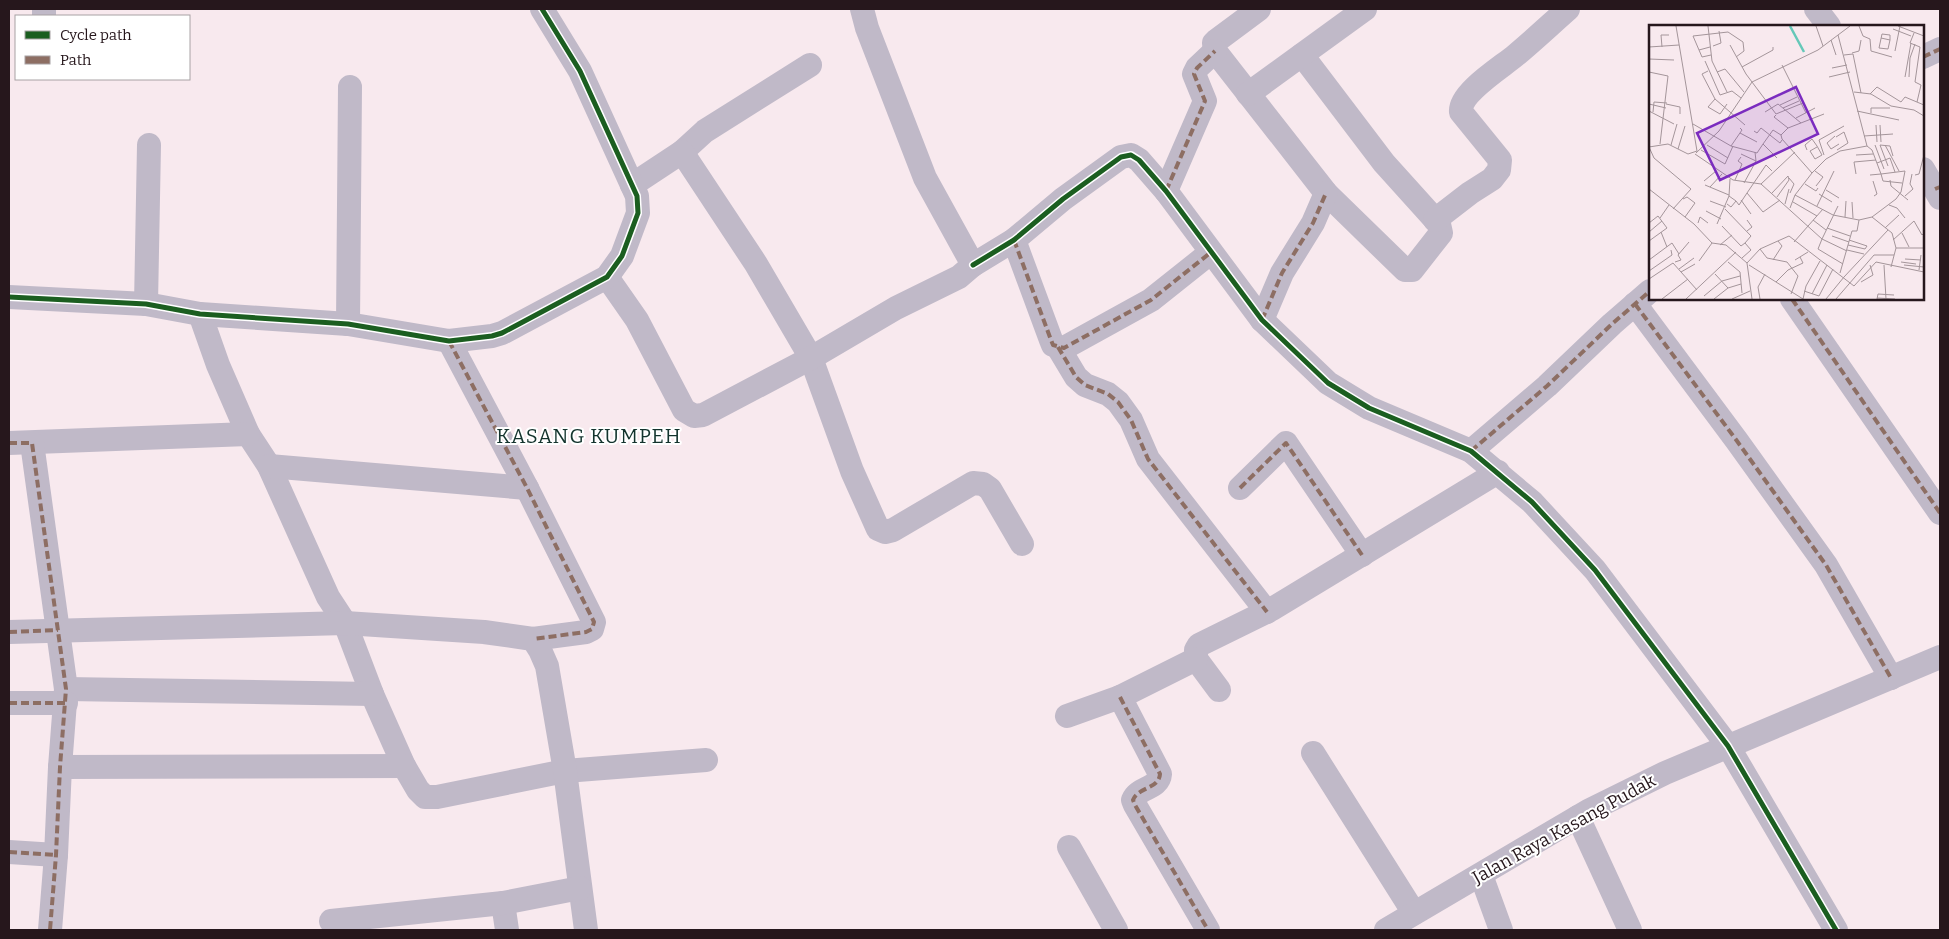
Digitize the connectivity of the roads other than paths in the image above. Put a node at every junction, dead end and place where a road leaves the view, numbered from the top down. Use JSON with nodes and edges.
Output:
{"nodes":[{"id":1,"x":542,"y":9,"type":"edge"},
{"id":2,"x":862,"y":9,"type":"edge"},
{"id":3,"x":1259,"y":9,"type":"edge"},
{"id":4,"x":1364,"y":9,"type":"edge"},
{"id":5,"x":1568,"y":9,"type":"edge"},
{"id":6,"x":1816,"y":9,"type":"edge"},
{"id":7,"x":1828,"y":25,"type":"edge"},
{"id":8,"x":1940,"y":49,"type":"edge"},
{"id":9,"x":1215,"y":51,"type":"junction"},
{"id":10,"x":1302,"y":55,"type":"junction"},
{"id":11,"x":1924,"y":57,"type":"edge"},
{"id":12,"x":810,"y":65,"type":"dead end"},
{"id":13,"x":350,"y":87,"type":"dead end"},
{"id":14,"x":1248,"y":94,"type":"junction"},
{"id":15,"x":149,"y":145,"type":"dead end"},
{"id":16,"x":682,"y":152,"type":"junction"},
{"id":17,"x":1924,"y":170,"type":"edge"},
{"id":18,"x":632,"y":185,"type":"junction"},
{"id":19,"x":1166,"y":191,"type":"junction"},
{"id":20,"x":1938,"y":191,"type":"edge"},
{"id":21,"x":1326,"y":193,"type":"junction"},
{"id":22,"x":1435,"y":220,"type":"junction"},
{"id":23,"x":1014,"y":240,"type":"junction"},
{"id":24,"x":1210,"y":252,"type":"junction"},
{"id":25,"x":972,"y":265,"type":"junction"},
{"id":26,"x":607,"y":277,"type":"junction"},
{"id":27,"x":9,"y":297,"type":"edge"},
{"id":28,"x":1642,"y":298,"type":"edge"},
{"id":29,"x":1793,"y":300,"type":"edge"},
{"id":30,"x":146,"y":304,"type":"junction"},
{"id":31,"x":200,"y":314,"type":"junction"},
{"id":32,"x":1262,"y":320,"type":"junction"},
{"id":33,"x":348,"y":324,"type":"junction"},
{"id":34,"x":449,"y":341,"type":"junction"},
{"id":35,"x":1058,"y":347,"type":"junction"},
{"id":36,"x":811,"y":358,"type":"junction"},
{"id":37,"x":248,"y":434,"type":"junction"},
{"id":38,"x":32,"y":443,"type":"junction"},
{"id":39,"x":9,"y":444,"type":"edge"},
{"id":40,"x":1471,"y":451,"type":"junction"},
{"id":41,"x":269,"y":466,"type":"junction"},
{"id":42,"x":1498,"y":472,"type":"junction"},
{"id":43,"x":527,"y":488,"type":"junction"},
{"id":44,"x":1240,"y":488,"type":"dead end"},
{"id":45,"x":1940,"y":513,"type":"edge"},
{"id":46,"x":1022,"y":544,"type":"dead end"},
{"id":47,"x":1362,"y":555,"type":"junction"},
{"id":48,"x":1266,"y":612,"type":"junction"},
{"id":49,"x":345,"y":623,"type":"junction"},
{"id":50,"x":58,"y":630,"type":"junction"},
{"id":51,"x":9,"y":632,"type":"edge"},
{"id":52,"x":533,"y":639,"type":"junction"},
{"id":53,"x":1940,"y":657,"type":"edge"},
{"id":54,"x":1196,"y":659,"type":"junction"},
{"id":55,"x":1891,"y":678,"type":"junction"},
{"id":56,"x":1219,"y":690,"type":"dead end"},
{"id":57,"x":372,"y":694,"type":"junction"},
{"id":58,"x":66,"y":696,"type":"junction"},
{"id":59,"x":1120,"y":697,"type":"junction"},
{"id":60,"x":9,"y":702,"type":"edge"},
{"id":61,"x":1068,"y":716,"type":"dead end"},
{"id":62,"x":1728,"y":746,"type":"junction"},
{"id":63,"x":1313,"y":753,"type":"dead end"},
{"id":64,"x":706,"y":760,"type":"dead end"},
{"id":65,"x":404,"y":766,"type":"junction"},
{"id":66,"x":60,"y":767,"type":"junction"},
{"id":67,"x":565,"y":771,"type":"junction"},
{"id":68,"x":1578,"y":817,"type":"junction"},
{"id":69,"x":1069,"y":847,"type":"dead end"},
{"id":70,"x":9,"y":852,"type":"edge"},
{"id":71,"x":56,"y":855,"type":"junction"},
{"id":72,"x":1481,"y":875,"type":"junction"},
{"id":73,"x":580,"y":888,"type":"junction"},
{"id":74,"x":503,"y":903,"type":"junction"},
{"id":75,"x":1414,"y":913,"type":"junction"},
{"id":76,"x":332,"y":921,"type":"dead end"},
{"id":77,"x":50,"y":930,"type":"edge"},
{"id":78,"x":508,"y":930,"type":"edge"},
{"id":79,"x":586,"y":930,"type":"edge"},
{"id":80,"x":1116,"y":930,"type":"edge"},
{"id":81,"x":1208,"y":930,"type":"edge"},
{"id":82,"x":1386,"y":930,"type":"edge"},
{"id":83,"x":1502,"y":930,"type":"edge"},
{"id":84,"x":1630,"y":930,"type":"edge"},
{"id":85,"x":1836,"y":930,"type":"edge"}],
"edges":[{"from":1,"to":18,"type":"street"},
{"from":2,"to":25,"type":"street"},
{"from":3,"to":9,"type":"street"},
{"from":4,"to":10,"type":"street"},
{"from":5,"to":22,"type":"street"},
{"from":6,"to":7,"type":"street"},
{"from":8,"to":11,"type":"street"},
{"from":9,"to":14,"type":"street"},
{"from":9,"to":19,"type":"street"},
{"from":10,"to":14,"type":"street"},
{"from":10,"to":22,"type":"street"},
{"from":12,"to":16,"type":"street"},
{"from":13,"to":33,"type":"street"},
{"from":14,"to":21,"type":"street"},
{"from":15,"to":30,"type":"street"},
{"from":16,"to":18,"type":"street"},
{"from":16,"to":36,"type":"street"},
{"from":17,"to":20,"type":"street"},
{"from":18,"to":26,"type":"street"},
{"from":19,"to":23,"type":"street"},
{"from":19,"to":24,"type":"street"},
{"from":21,"to":22,"type":"street"},
{"from":21,"to":32,"type":"street"},
{"from":23,"to":25,"type":"street"},
{"from":23,"to":35,"type":"street"},
{"from":24,"to":32,"type":"street"},
{"from":24,"to":35,"type":"street"},
{"from":25,"to":36,"type":"street"},
{"from":26,"to":34,"type":"street"},
{"from":26,"to":36,"type":"street"},
{"from":27,"to":30,"type":"street"},
{"from":28,"to":40,"type":"street"},
{"from":28,"to":55,"type":"street"},
{"from":29,"to":45,"type":"street"},
{"from":30,"to":31,"type":"street"},
{"from":31,"to":33,"type":"street"},
{"from":31,"to":37,"type":"street"},
{"from":32,"to":40,"type":"street"},
{"from":33,"to":34,"type":"street"},
{"from":34,"to":43,"type":"street"},
{"from":35,"to":48,"type":"street"},
{"from":36,"to":46,"type":"street"},
{"from":37,"to":38,"type":"street"},
{"from":37,"to":41,"type":"street"},
{"from":38,"to":39,"type":"street"},
{"from":38,"to":50,"type":"street"},
{"from":40,"to":42,"type":"street"},
{"from":41,"to":43,"type":"street"},
{"from":41,"to":49,"type":"street"},
{"from":42,"to":47,"type":"street"},
{"from":42,"to":62,"type":"street"},
{"from":43,"to":52,"type":"street"},
{"from":44,"to":47,"type":"street"},
{"from":47,"to":48,"type":"street"},
{"from":48,"to":54,"type":"street"},
{"from":49,"to":50,"type":"street"},
{"from":49,"to":52,"type":"street"},
{"from":49,"to":57,"type":"street"},
{"from":50,"to":51,"type":"street"},
{"from":50,"to":58,"type":"street"},
{"from":52,"to":67,"type":"street"},
{"from":53,"to":55,"type":"street","name":"Jalan Raya Kasang Pudak"},
{"from":54,"to":56,"type":"street"},
{"from":54,"to":59,"type":"street"},
{"from":55,"to":62,"type":"street","name":"Jalan Raya Kasang Pudak"},
{"from":57,"to":58,"type":"street"},
{"from":57,"to":65,"type":"street"},
{"from":58,"to":60,"type":"street"},
{"from":58,"to":66,"type":"street"},
{"from":59,"to":61,"type":"street"},
{"from":59,"to":81,"type":"street"},
{"from":62,"to":68,"type":"street","name":"Jalan Raya Kasang Pudak"},
{"from":62,"to":85,"type":"street"},
{"from":63,"to":75,"type":"street"},
{"from":64,"to":67,"type":"street"},
{"from":65,"to":66,"type":"street"},
{"from":65,"to":67,"type":"street"},
{"from":66,"to":71,"type":"street"},
{"from":67,"to":73,"type":"street"},
{"from":68,"to":72,"type":"street","name":"Jalan Raya Kasang Pudak"},
{"from":68,"to":84,"type":"street"},
{"from":69,"to":80,"type":"street"},
{"from":70,"to":71,"type":"street"},
{"from":71,"to":77,"type":"street"},
{"from":72,"to":75,"type":"street","name":"Jalan Raya Kasang Pudak"},
{"from":72,"to":83,"type":"street"},
{"from":73,"to":74,"type":"street"},
{"from":73,"to":79,"type":"street"},
{"from":74,"to":76,"type":"street"},
{"from":74,"to":78,"type":"street"},
{"from":75,"to":82,"type":"street","name":"Jalan Raya Kasang Pudak"}]}
